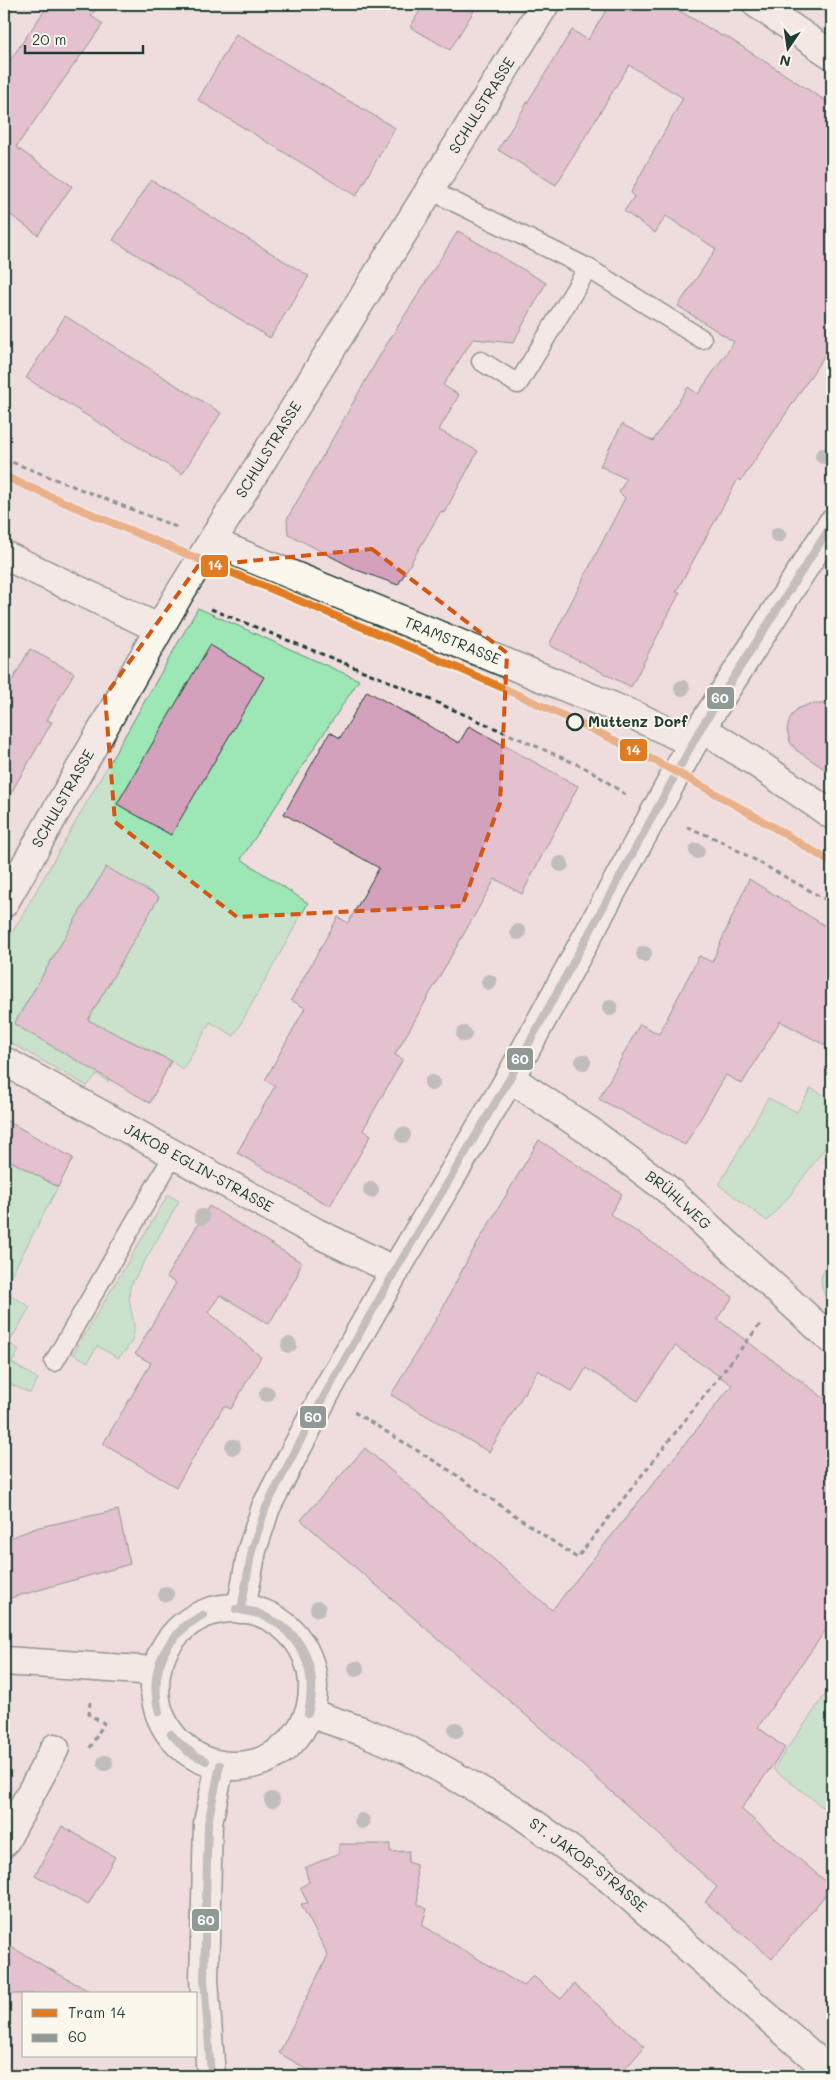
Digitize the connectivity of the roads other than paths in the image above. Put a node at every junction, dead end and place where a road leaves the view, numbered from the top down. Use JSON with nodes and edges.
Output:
{"nodes":[{"id":1,"x":545,"y":4,"type":"edge"},
{"id":2,"x":757,"y":4,"type":"edge"},
{"id":3,"x":832,"y":55,"type":"edge"},
{"id":4,"x":430,"y":190,"type":"junction"},
{"id":5,"x":588,"y":268,"type":"junction"},
{"id":6,"x":702,"y":338,"type":"dead end"},
{"id":7,"x":481,"y":361,"type":"dead end"},
{"id":8,"x":832,"y":524,"type":"edge"},
{"id":9,"x":212,"y":542,"type":"junction"},
{"id":10,"x":4,"y":555,"type":"edge"},
{"id":11,"x":158,"y":628,"type":"junction"},
{"id":12,"x":697,"y":735,"type":"junction"},
{"id":13,"x":832,"y":815,"type":"edge"},
{"id":14,"x":4,"y":903,"type":"edge"},
{"id":15,"x":4,"y":1061,"type":"edge"},
{"id":16,"x":510,"y":1078,"type":"junction"},
{"id":17,"x":174,"y":1154,"type":"junction"},
{"id":18,"x":395,"y":1271,"type":"junction"},
{"id":19,"x":832,"y":1340,"type":"edge"},
{"id":20,"x":54,"y":1362,"type":"dead end"},
{"id":21,"x":242,"y":1609,"type":"junction"},
{"id":22,"x":4,"y":1661,"type":"edge"},
{"id":23,"x":156,"y":1671,"type":"junction"},
{"id":24,"x":309,"y":1713,"type":"junction"},
{"id":25,"x":54,"y":1748,"type":"road end"},
{"id":26,"x":220,"y":1765,"type":"junction"},
{"id":27,"x":4,"y":1843,"type":"edge"},
{"id":28,"x":832,"y":2073,"type":"edge"},
{"id":29,"x":211,"y":2076,"type":"edge"}],
"edges":[{"from":1,"to":4,"type":"street","name":"SCHULSTRASSE"},
{"from":2,"to":3,"type":"street"},
{"from":4,"to":5,"type":"lane"},
{"from":4,"to":9,"type":"street","name":"SCHULSTRASSE"},
{"from":5,"to":6,"type":"lane"},
{"from":5,"to":7,"type":"lane"},
{"from":8,"to":12,"type":"street"},
{"from":9,"to":11,"type":"street","name":"SCHULSTRASSE"},
{"from":9,"to":12,"type":"street","name":"TRAMSTRASSE"},
{"from":10,"to":11,"type":"street"},
{"from":11,"to":14,"type":"street","name":"SCHULSTRASSE"},
{"from":12,"to":13,"type":"street","name":"TRAMSTRASSE"},
{"from":12,"to":16,"type":"street"},
{"from":15,"to":17,"type":"street","name":"JAKOB EGLIN-STRASSE"},
{"from":16,"to":18,"type":"street"},
{"from":16,"to":19,"type":"street","name":"BRÜHLWEG"},
{"from":17,"to":18,"type":"street","name":"JAKOB EGLIN-STRASSE"},
{"from":17,"to":20,"type":"lane"},
{"from":18,"to":21,"type":"street"},
{"from":21,"to":23,"type":"street"},
{"from":21,"to":24,"type":"street"},
{"from":22,"to":23,"type":"street"},
{"from":23,"to":26,"type":"street"},
{"from":24,"to":26,"type":"street"},
{"from":24,"to":28,"type":"street","name":"ST. JAKOB-STRASSE"},
{"from":25,"to":27,"type":"street"},
{"from":26,"to":29,"type":"street"}]}
